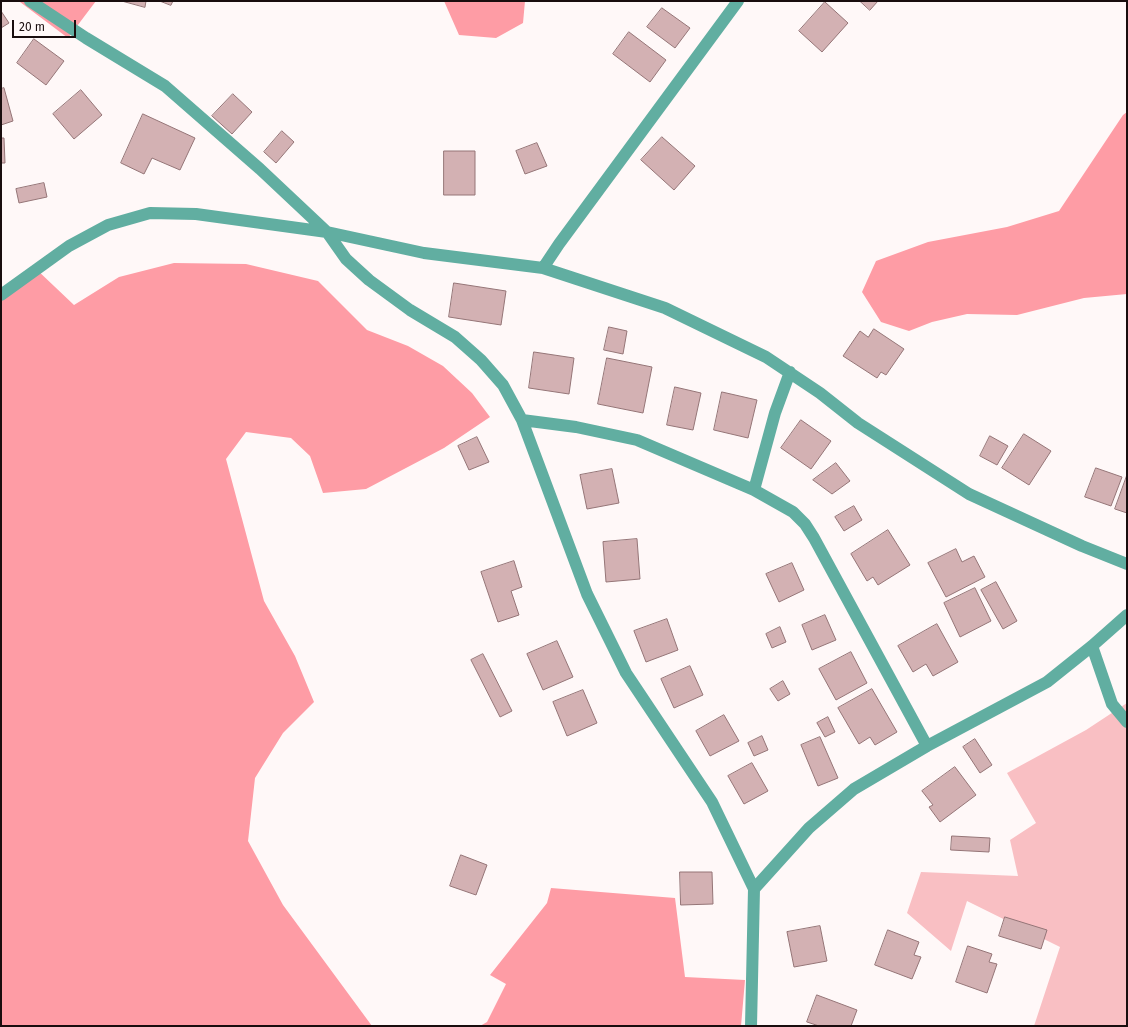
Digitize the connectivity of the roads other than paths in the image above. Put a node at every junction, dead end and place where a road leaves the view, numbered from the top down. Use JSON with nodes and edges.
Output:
{"nodes":[{"id":1,"x":30,"y":1,"type":"edge"},
{"id":2,"x":738,"y":1,"type":"edge"},
{"id":3,"x":327,"y":232,"type":"junction"},
{"id":4,"x":543,"y":268,"type":"junction"},
{"id":5,"x":1,"y":295,"type":"edge"},
{"id":6,"x":790,"y":372,"type":"junction"},
{"id":7,"x":522,"y":420,"type":"junction"},
{"id":8,"x":754,"y":490,"type":"junction"},
{"id":9,"x":1127,"y":564,"type":"edge"},
{"id":10,"x":1127,"y":615,"type":"edge"},
{"id":11,"x":1092,"y":646,"type":"junction"},
{"id":12,"x":1127,"y":722,"type":"edge"},
{"id":13,"x":927,"y":746,"type":"junction"},
{"id":14,"x":754,"y":889,"type":"junction"},
{"id":15,"x":752,"y":1026,"type":"edge"}],
"edges":[{"from":1,"to":3,"type":"street"},
{"from":2,"to":4,"type":"street"},
{"from":3,"to":4,"type":"street"},
{"from":3,"to":5,"type":"street"},
{"from":3,"to":7,"type":"street"},
{"from":4,"to":6,"type":"street"},
{"from":6,"to":8,"type":"street"},
{"from":6,"to":9,"type":"street"},
{"from":7,"to":8,"type":"street"},
{"from":7,"to":14,"type":"street"},
{"from":8,"to":13,"type":"street"},
{"from":10,"to":11,"type":"street"},
{"from":11,"to":12,"type":"street"},
{"from":11,"to":13,"type":"street"},
{"from":13,"to":14,"type":"street"},
{"from":14,"to":15,"type":"street"}]}
